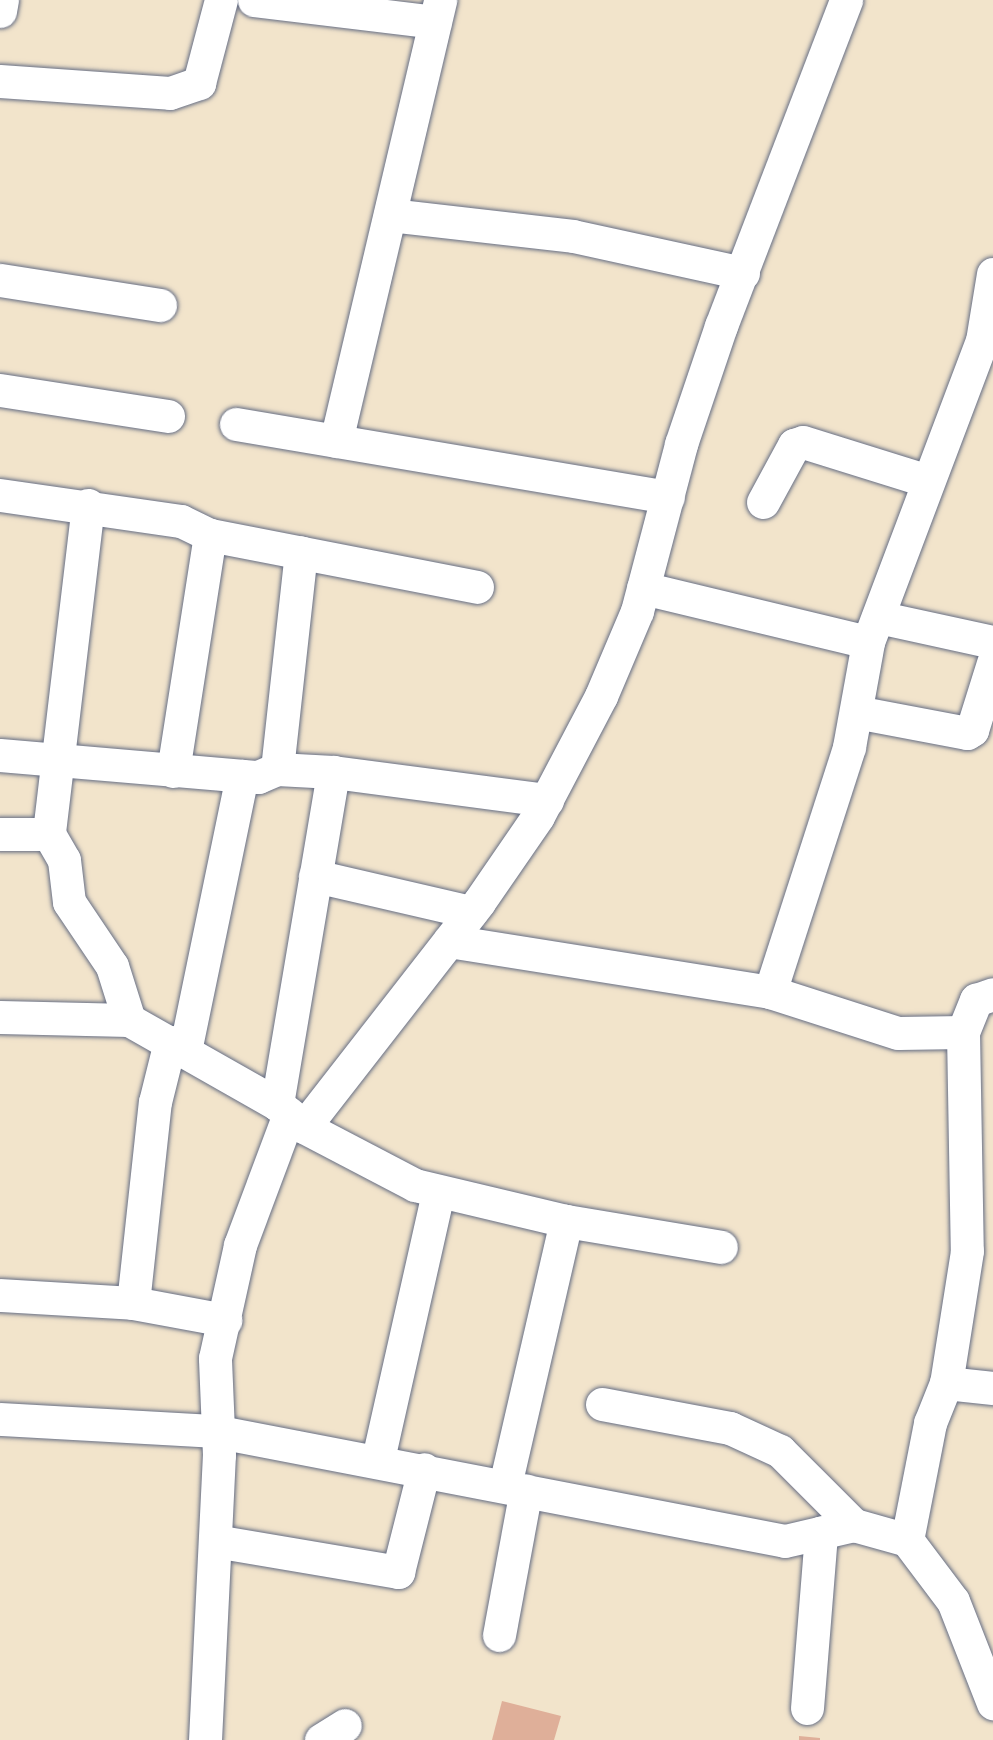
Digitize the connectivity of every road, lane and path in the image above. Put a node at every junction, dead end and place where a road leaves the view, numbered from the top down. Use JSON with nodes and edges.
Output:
{"nodes":[{"id":1,"x":2,"y":0,"type":"edge"},
{"id":2,"x":221,"y":0,"type":"edge"},
{"id":3,"x":254,"y":0,"type":"edge"},
{"id":4,"x":846,"y":0,"type":"edge"},
{"id":5,"x":0,"y":11,"type":"edge"},
{"id":6,"x":438,"y":11,"type":"edge"},
{"id":7,"x":0,"y":81,"type":"edge"},
{"id":8,"x":390,"y":215,"type":"junction"},
{"id":9,"x":742,"y":273,"type":"junction"},
{"id":10,"x":993,"y":274,"type":"edge"},
{"id":11,"x":0,"y":280,"type":"edge"},
{"id":12,"x":160,"y":305,"type":"dead end"},
{"id":13,"x":988,"y":342,"type":"edge"},
{"id":14,"x":0,"y":390,"type":"edge"},
{"id":15,"x":168,"y":416,"type":"dead end"},
{"id":16,"x":236,"y":424,"type":"dead end"},
{"id":17,"x":336,"y":441,"type":"junction"},
{"id":18,"x":928,"y":481,"type":"junction"},
{"id":19,"x":0,"y":495,"type":"edge"},
{"id":20,"x":668,"y":497,"type":"junction"},
{"id":21,"x":763,"y":502,"type":"dead end"},
{"id":22,"x":88,"y":505,"type":"junction"},
{"id":23,"x":210,"y":535,"type":"junction"},
{"id":24,"x":301,"y":552,"type":"junction"},
{"id":25,"x":477,"y":587,"type":"dead end"},
{"id":26,"x":643,"y":588,"type":"junction"},
{"id":27,"x":873,"y":630,"type":"junction"},
{"id":28,"x":993,"y":642,"type":"edge"},
{"id":29,"x":993,"y":663,"type":"edge"},
{"id":30,"x":989,"y":696,"type":"edge"},
{"id":31,"x":856,"y":712,"type":"junction"},
{"id":32,"x":0,"y":755,"type":"edge"},
{"id":33,"x":60,"y":759,"type":"junction"},
{"id":34,"x":277,"y":769,"type":"junction"},
{"id":35,"x":173,"y":771,"type":"junction"},
{"id":36,"x":333,"y":772,"type":"junction"},
{"id":37,"x":242,"y":776,"type":"junction"},
{"id":38,"x":547,"y":800,"type":"junction"},
{"id":39,"x":0,"y":834,"type":"edge"},
{"id":40,"x":49,"y":834,"type":"junction"},
{"id":41,"x":315,"y":876,"type":"junction"},
{"id":42,"x":471,"y":912,"type":"junction"},
{"id":43,"x":449,"y":942,"type":"junction"},
{"id":44,"x":770,"y":992,"type":"junction"},
{"id":45,"x":993,"y":994,"type":"edge"},
{"id":46,"x":0,"y":1017,"type":"edge"},
{"id":47,"x":129,"y":1020,"type":"junction"},
{"id":48,"x":963,"y":1032,"type":"junction"},
{"id":49,"x":178,"y":1047,"type":"junction"},
{"id":50,"x":290,"y":1115,"type":"junction"},
{"id":51,"x":438,"y":1192,"type":"junction"},
{"id":52,"x":566,"y":1221,"type":"junction"},
{"id":53,"x":721,"y":1247,"type":"dead end"},
{"id":54,"x":0,"y":1295,"type":"edge"},
{"id":55,"x":133,"y":1303,"type":"junction"},
{"id":56,"x":225,"y":1320,"type":"junction"},
{"id":57,"x":946,"y":1383,"type":"junction"},
{"id":58,"x":993,"y":1388,"type":"edge"},
{"id":59,"x":602,"y":1404,"type":"dead end"},
{"id":60,"x":0,"y":1419,"type":"edge"},
{"id":61,"x":214,"y":1431,"type":"junction"},
{"id":62,"x":378,"y":1459,"type":"junction"},
{"id":63,"x":424,"y":1468,"type":"junction"},
{"id":64,"x":516,"y":1488,"type":"junction"},
{"id":65,"x":854,"y":1525,"type":"junction"},
{"id":66,"x":821,"y":1533,"type":"junction"},
{"id":67,"x":907,"y":1540,"type":"junction"},
{"id":68,"x":216,"y":1541,"type":"junction"},
{"id":69,"x":499,"y":1635,"type":"dead end"},
{"id":70,"x":993,"y":1703,"type":"edge"},
{"id":71,"x":807,"y":1708,"type":"dead end"},
{"id":72,"x":205,"y":1740,"type":"edge"}],
"edges":[{"from":1,"to":5,"type":"street"},
{"from":2,"to":7,"type":"street"},
{"from":3,"to":6,"type":"street"},
{"from":4,"to":9,"type":"street"},
{"from":6,"to":8,"type":"street"},
{"from":8,"to":9,"type":"street"},
{"from":8,"to":17,"type":"street"},
{"from":9,"to":20,"type":"street"},
{"from":10,"to":13,"type":"street"},
{"from":11,"to":12,"type":"street"},
{"from":13,"to":18,"type":"street"},
{"from":14,"to":15,"type":"street"},
{"from":16,"to":17,"type":"street"},
{"from":17,"to":20,"type":"street"},
{"from":18,"to":21,"type":"street"},
{"from":18,"to":27,"type":"street"},
{"from":19,"to":22,"type":"street"},
{"from":20,"to":26,"type":"street"},
{"from":22,"to":23,"type":"street"},
{"from":22,"to":33,"type":"street"},
{"from":23,"to":24,"type":"street"},
{"from":23,"to":35,"type":"street"},
{"from":24,"to":25,"type":"street"},
{"from":24,"to":34,"type":"street"},
{"from":26,"to":27,"type":"street"},
{"from":26,"to":38,"type":"street"},
{"from":27,"to":28,"type":"street"},
{"from":27,"to":31,"type":"street"},
{"from":29,"to":30,"type":"street"},
{"from":30,"to":31,"type":"street"},
{"from":31,"to":44,"type":"street"},
{"from":32,"to":33,"type":"street"},
{"from":33,"to":35,"type":"street"},
{"from":33,"to":40,"type":"street"},
{"from":34,"to":36,"type":"street"},
{"from":34,"to":37,"type":"street"},
{"from":35,"to":37,"type":"street"},
{"from":36,"to":38,"type":"street"},
{"from":36,"to":41,"type":"street"},
{"from":37,"to":49,"type":"street"},
{"from":38,"to":42,"type":"street"},
{"from":39,"to":40,"type":"street"},
{"from":40,"to":47,"type":"street"},
{"from":41,"to":42,"type":"street"},
{"from":41,"to":50,"type":"street"},
{"from":42,"to":43,"type":"street"},
{"from":43,"to":44,"type":"street"},
{"from":43,"to":50,"type":"street"},
{"from":44,"to":48,"type":"street"},
{"from":45,"to":48,"type":"street"},
{"from":46,"to":47,"type":"street"},
{"from":47,"to":49,"type":"street"},
{"from":48,"to":57,"type":"street"},
{"from":49,"to":50,"type":"street"},
{"from":49,"to":55,"type":"street"},
{"from":50,"to":51,"type":"street"},
{"from":50,"to":56,"type":"street"},
{"from":51,"to":52,"type":"street"},
{"from":51,"to":62,"type":"street"},
{"from":52,"to":53,"type":"street"},
{"from":52,"to":64,"type":"street"},
{"from":54,"to":55,"type":"street"},
{"from":55,"to":56,"type":"street"},
{"from":56,"to":61,"type":"street"},
{"from":57,"to":58,"type":"street"},
{"from":57,"to":67,"type":"street"},
{"from":59,"to":65,"type":"street"},
{"from":60,"to":61,"type":"street"},
{"from":61,"to":62,"type":"street"},
{"from":61,"to":68,"type":"street"},
{"from":62,"to":63,"type":"street"},
{"from":63,"to":64,"type":"street"},
{"from":63,"to":68,"type":"street"},
{"from":64,"to":66,"type":"street"},
{"from":64,"to":69,"type":"street"},
{"from":65,"to":66,"type":"street"},
{"from":65,"to":67,"type":"street"},
{"from":66,"to":71,"type":"street"},
{"from":67,"to":70,"type":"street"},
{"from":68,"to":72,"type":"street"}]}
